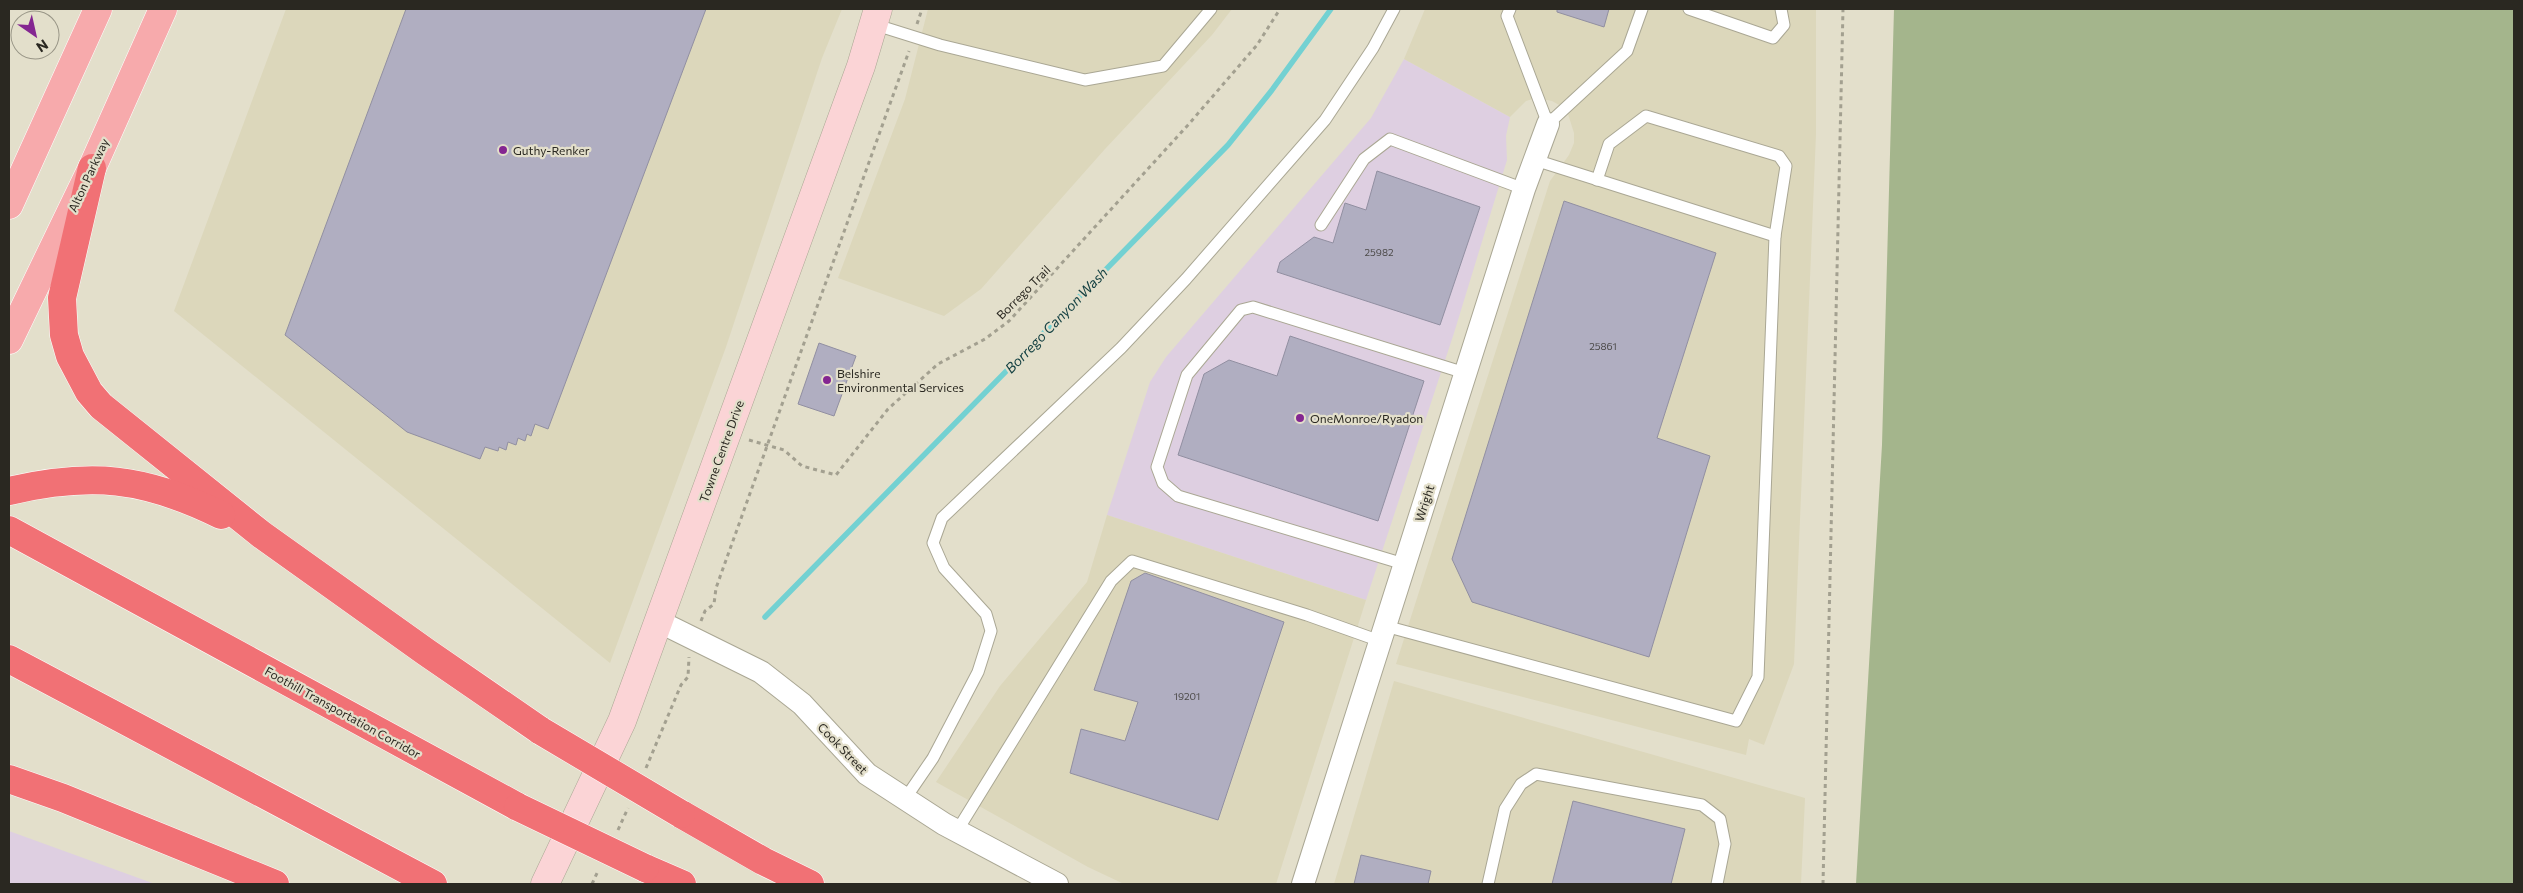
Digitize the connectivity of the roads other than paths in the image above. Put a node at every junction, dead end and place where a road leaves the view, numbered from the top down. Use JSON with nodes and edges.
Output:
{"nodes":[{"id":1,"x":98,"y":9,"type":"edge"},
{"id":2,"x":163,"y":9,"type":"edge"},
{"id":3,"x":1211,"y":9,"type":"edge"},
{"id":4,"x":1394,"y":9,"type":"edge"},
{"id":5,"x":1510,"y":9,"type":"edge"},
{"id":6,"x":1642,"y":9,"type":"edge"},
{"id":7,"x":1690,"y":9,"type":"edge"},
{"id":8,"x":1780,"y":9,"type":"edge"},
{"id":9,"x":875,"y":16,"type":"edge"},
{"id":10,"x":1548,"y":124,"type":"junction"},
{"id":11,"x":1535,"y":160,"type":"junction"},
{"id":12,"x":92,"y":168,"type":"junction"},
{"id":13,"x":1597,"y":180,"type":"junction"},
{"id":14,"x":1524,"y":188,"type":"junction"},
{"id":15,"x":9,"y":205,"type":"edge"},
{"id":16,"x":1321,"y":225,"type":"dead end"},
{"id":17,"x":1775,"y":236,"type":"junction"},
{"id":18,"x":9,"y":340,"type":"edge"},
{"id":19,"x":1465,"y":373,"type":"junction"},
{"id":20,"x":9,"y":491,"type":"edge"},
{"id":21,"x":9,"y":530,"type":"edge"},
{"id":22,"x":262,"y":535,"type":"junction"},
{"id":23,"x":1404,"y":564,"type":"junction"},
{"id":24,"x":660,"y":622,"type":"junction"},
{"id":25,"x":1382,"y":634,"type":"junction"},
{"id":26,"x":9,"y":659,"type":"edge"},
{"id":27,"x":9,"y":768,"type":"edge"},
{"id":28,"x":9,"y":780,"type":"edge"},
{"id":29,"x":63,"y":798,"type":"junction"},
{"id":30,"x":905,"y":799,"type":"junction"},
{"id":31,"x":957,"y":831,"type":"junction"},
{"id":32,"x":275,"y":884,"type":"edge"},
{"id":33,"x":433,"y":884,"type":"edge"},
{"id":34,"x":545,"y":884,"type":"edge"},
{"id":35,"x":682,"y":884,"type":"edge"},
{"id":36,"x":810,"y":884,"type":"edge"},
{"id":37,"x":1057,"y":884,"type":"edge"},
{"id":38,"x":1303,"y":884,"type":"edge"},
{"id":39,"x":1488,"y":884,"type":"edge"},
{"id":40,"x":1717,"y":884,"type":"edge"}],
"edges":[{"from":1,"to":15,"type":"main road"},
{"from":2,"to":12,"type":"main road","name":"Alton Parkway"},
{"from":3,"to":9,"type":"lane"},
{"from":4,"to":30,"type":"lane"},
{"from":5,"to":10,"type":"lane"},
{"from":6,"to":10,"type":"lane"},
{"from":7,"to":8,"type":"lane"},
{"from":9,"to":24,"type":"street","name":"Towne Centre Drive"},
{"from":10,"to":11,"type":"street","name":"Wright"},
{"from":11,"to":13,"type":"lane"},
{"from":11,"to":14,"type":"street","name":"Wright"},
{"from":12,"to":18,"type":"main road","name":"Alton Parkway"},
{"from":12,"to":22,"type":"highway"},
{"from":13,"to":17,"type":"lane"},
{"from":13,"to":17,"type":"lane"},
{"from":14,"to":16,"type":"lane"},
{"from":14,"to":19,"type":"street","name":"Wright"},
{"from":17,"to":25,"type":"lane"},
{"from":19,"to":23,"type":"street","name":"Wright"},
{"from":19,"to":23,"type":"lane"},
{"from":20,"to":22,"type":"highway"},
{"from":21,"to":35,"type":"highway","name":"Foothill Transportation Corridor","bridge":true},
{"from":22,"to":36,"type":"highway","bridge":true},
{"from":23,"to":25,"type":"street","name":"Wright"},
{"from":24,"to":30,"type":"street","name":"Cook Street"},
{"from":24,"to":34,"type":"street","name":"Towne Centre Drive"},
{"from":25,"to":31,"type":"lane"},
{"from":25,"to":38,"type":"street","name":"Wright"},
{"from":26,"to":33,"type":"highway"},
{"from":27,"to":29,"type":"highway"},
{"from":28,"to":29,"type":"highway"},
{"from":29,"to":32,"type":"highway"},
{"from":30,"to":31,"type":"street","name":"Cook Street"},
{"from":31,"to":37,"type":"street","name":"Cook Street"},
{"from":39,"to":40,"type":"lane"}]}
